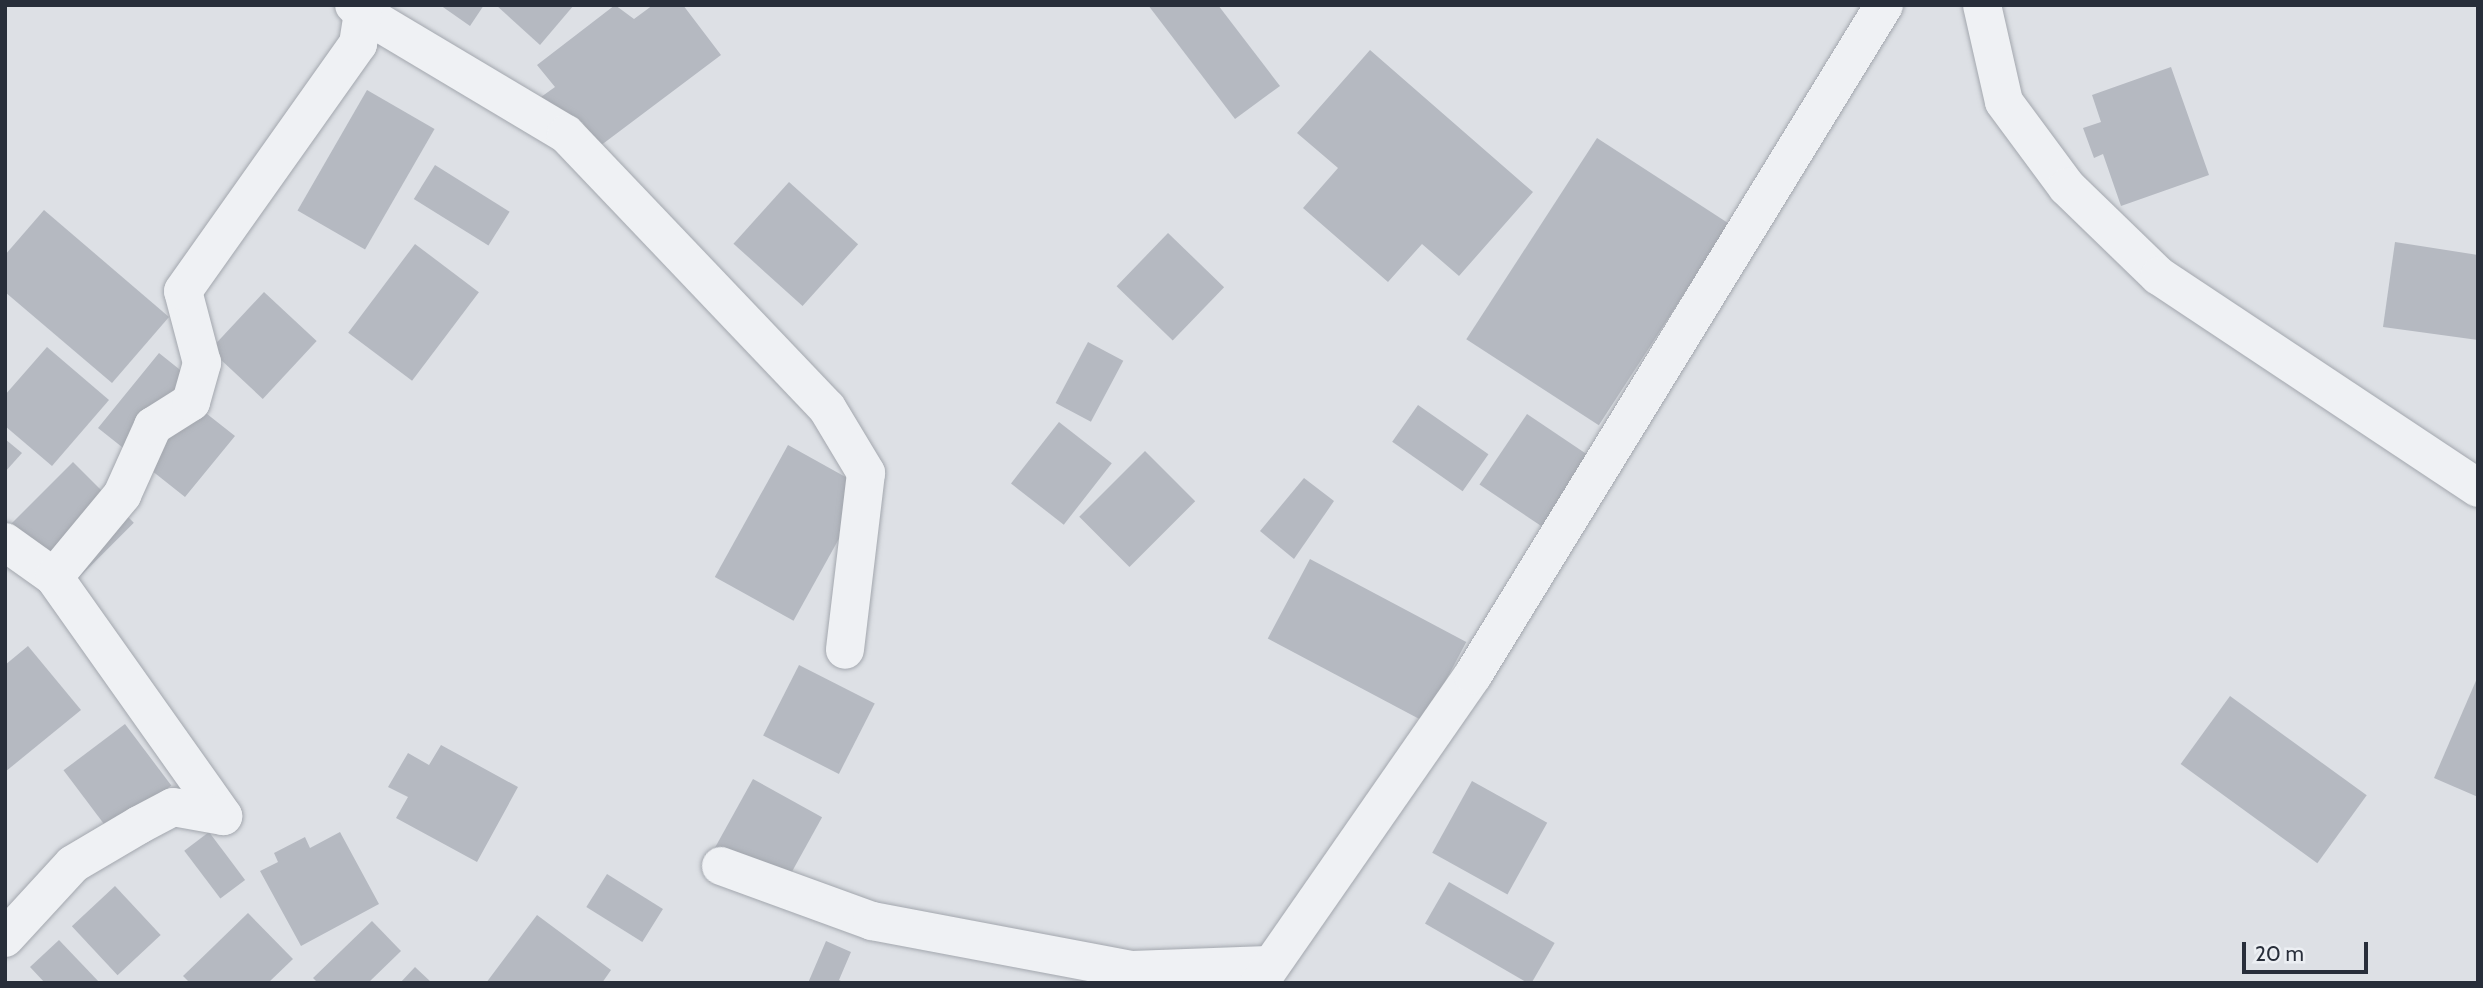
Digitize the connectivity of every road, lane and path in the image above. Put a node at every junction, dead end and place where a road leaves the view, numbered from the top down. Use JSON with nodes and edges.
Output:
{"nodes":[{"id":1,"x":1884,"y":5,"type":"edge"},
{"id":2,"x":1982,"y":5,"type":"edge"},
{"id":3,"x":358,"y":9,"type":"edge"},
{"id":4,"x":2478,"y":488,"type":"edge"},
{"id":5,"x":5,"y":542,"type":"edge"},
{"id":6,"x":54,"y":577,"type":"junction"},
{"id":7,"x":845,"y":650,"type":"dead end"},
{"id":8,"x":721,"y":866,"type":"dead end"},
{"id":9,"x":5,"y":938,"type":"edge"},
{"id":10,"x":1264,"y":974,"type":"edge"}],
"edges":[{"from":1,"to":10,"type":"street"},
{"from":2,"to":4,"type":"street"},
{"from":3,"to":6,"type":"street"},
{"from":3,"to":7,"type":"street"},
{"from":5,"to":6,"type":"street"},
{"from":6,"to":9,"type":"street"},
{"from":8,"to":10,"type":"street"}]}
